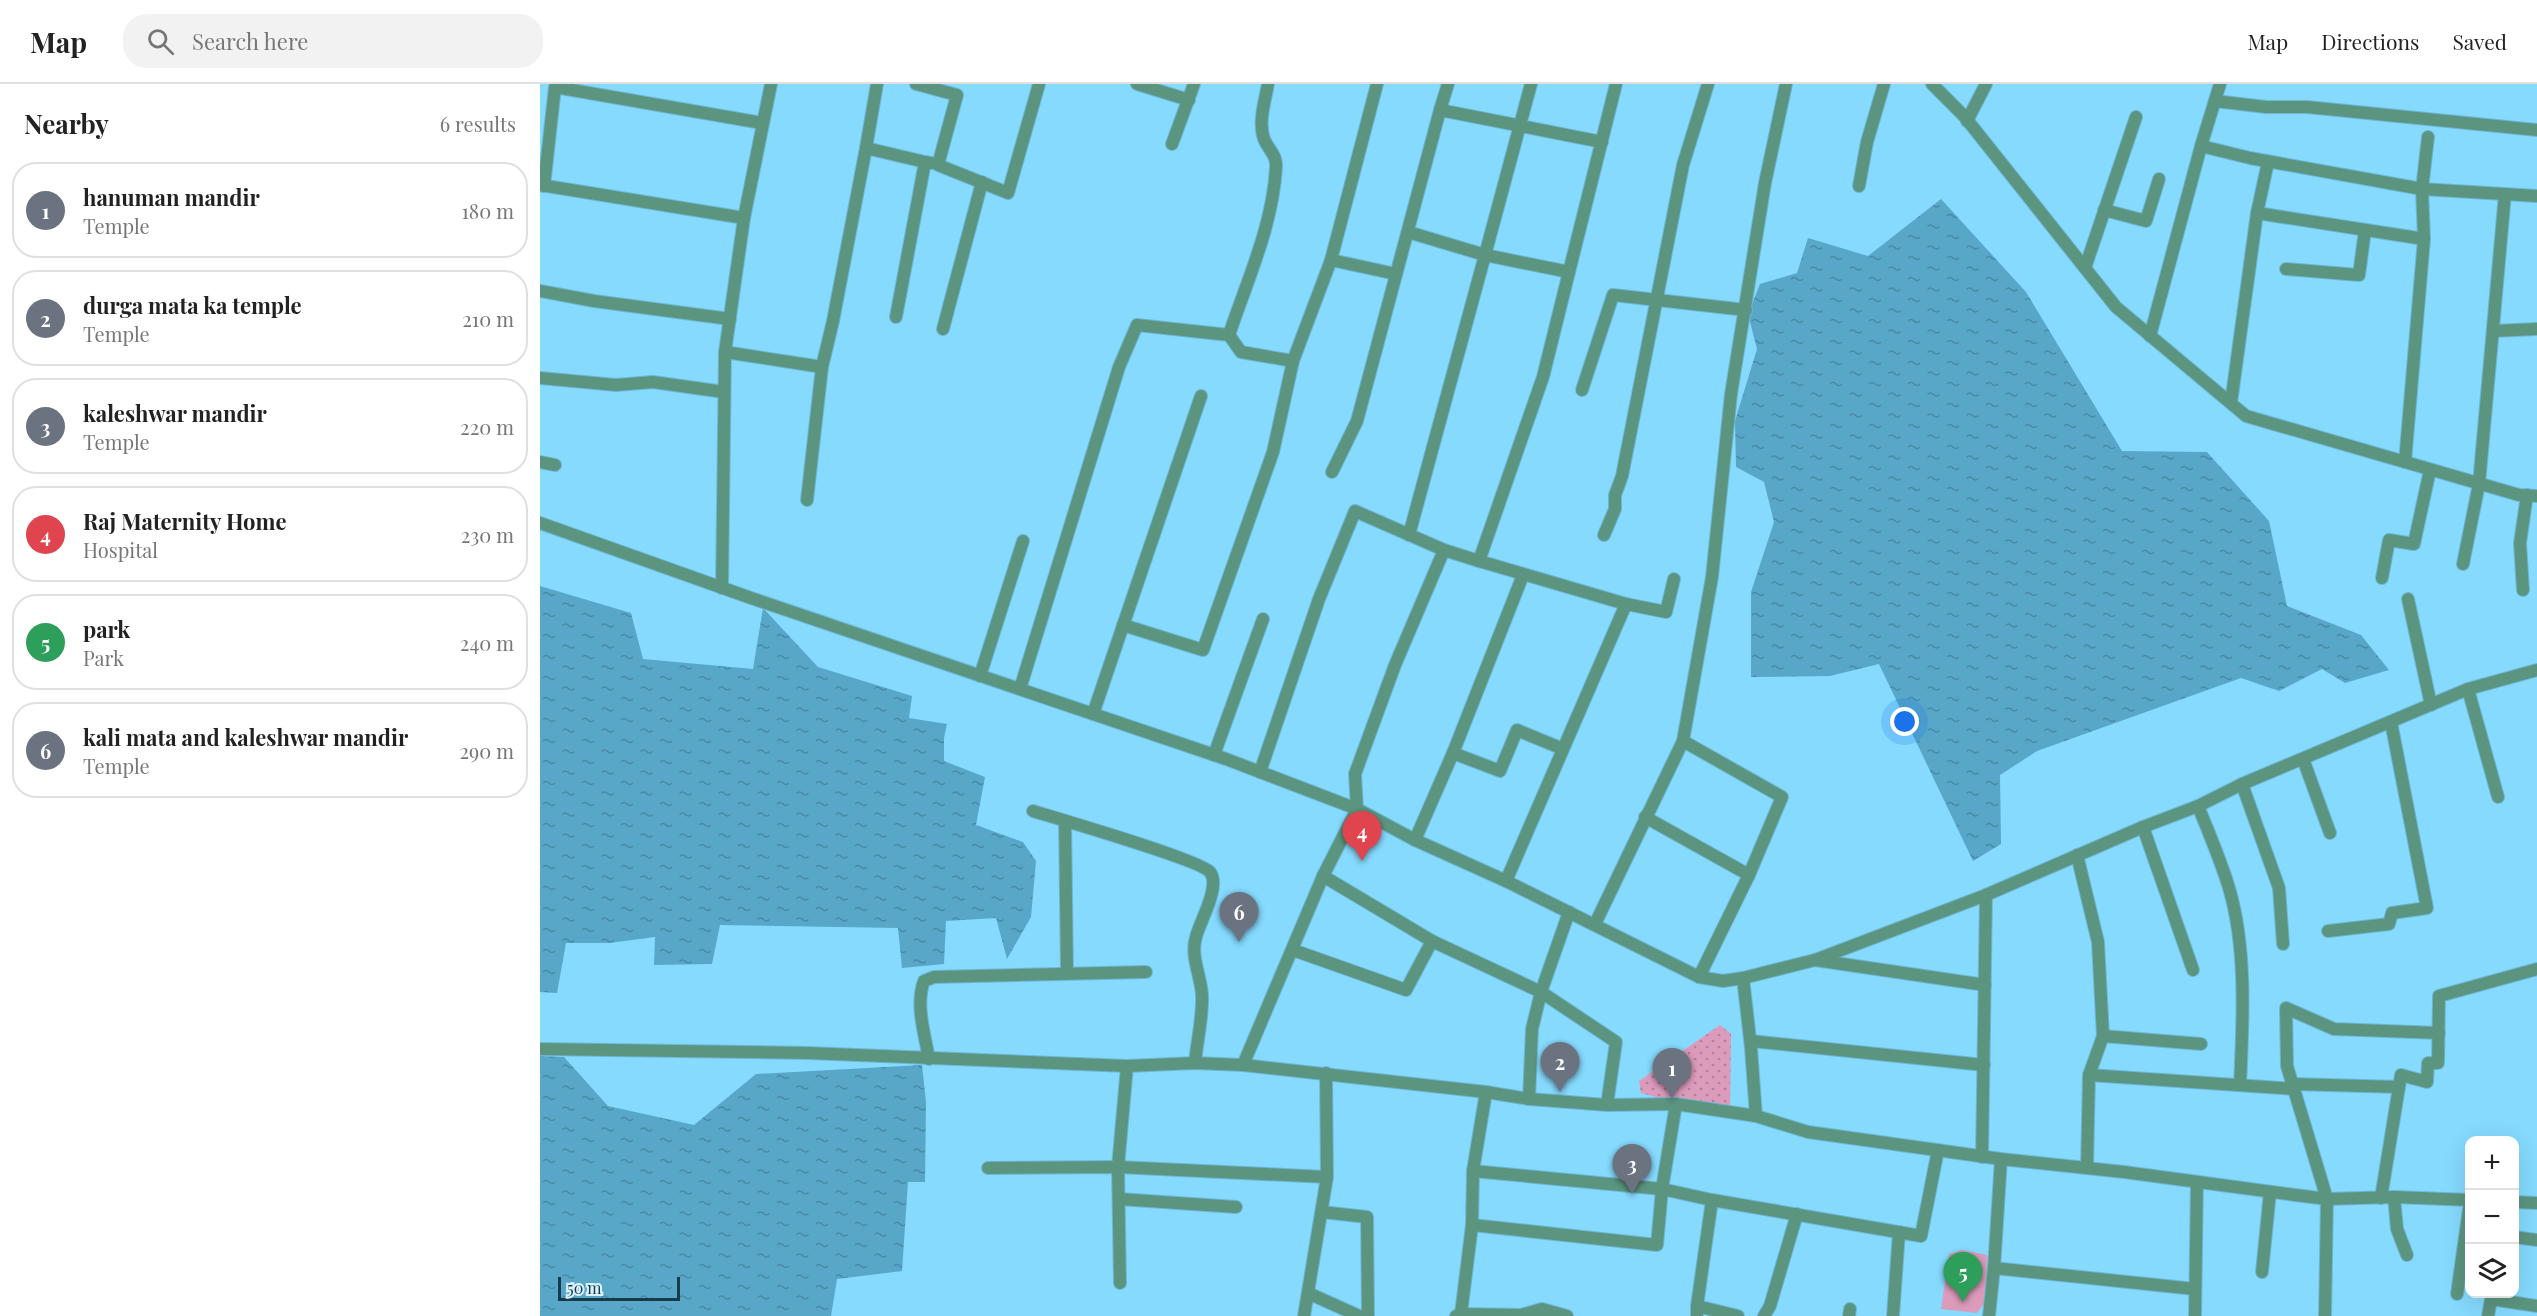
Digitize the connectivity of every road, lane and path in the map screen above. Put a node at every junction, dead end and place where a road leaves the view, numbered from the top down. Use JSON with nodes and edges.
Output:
{"nodes":[{"id":1,"x":542,"y":84,"type":"edge"},
{"id":2,"x":771,"y":84,"type":"edge"},
{"id":3,"x":877,"y":84,"type":"edge"},
{"id":4,"x":916,"y":84,"type":"edge"},
{"id":5,"x":1039,"y":84,"type":"edge"},
{"id":6,"x":1137,"y":84,"type":"edge"},
{"id":7,"x":1194,"y":84,"type":"edge"},
{"id":8,"x":1268,"y":84,"type":"edge"},
{"id":9,"x":1377,"y":84,"type":"edge"},
{"id":10,"x":1448,"y":84,"type":"edge"},
{"id":11,"x":1531,"y":84,"type":"edge"},
{"id":12,"x":1616,"y":84,"type":"edge"},
{"id":13,"x":1708,"y":84,"type":"edge"},
{"id":14,"x":1786,"y":84,"type":"edge"},
{"id":15,"x":1884,"y":84,"type":"edge"},
{"id":16,"x":1932,"y":84,"type":"edge"},
{"id":17,"x":1986,"y":84,"type":"edge"},
{"id":18,"x":2220,"y":84,"type":"edge"},
{"id":19,"x":555,"y":87,"type":"junction"},
{"id":20,"x":1189,"y":100,"type":"junction"},
{"id":21,"x":2215,"y":101,"type":"junction"},
{"id":22,"x":1440,"y":110,"type":"junction"},
{"id":23,"x":2136,"y":117,"type":"dead end"},
{"id":24,"x":1967,"y":121,"type":"junction"},
{"id":25,"x":762,"y":123,"type":"junction"},
{"id":26,"x":1520,"y":126,"type":"junction"},
{"id":27,"x":2537,"y":130,"type":"edge"},
{"id":28,"x":2428,"y":137,"type":"dead end"},
{"id":29,"x":1602,"y":142,"type":"junction"},
{"id":30,"x":1172,"y":144,"type":"dead end"},
{"id":31,"x":2201,"y":146,"type":"junction"},
{"id":32,"x":866,"y":148,"type":"junction"},
{"id":33,"x":925,"y":162,"type":"junction"},
{"id":34,"x":2268,"y":162,"type":"junction"},
{"id":35,"x":938,"y":165,"type":"junction"},
{"id":36,"x":2159,"y":179,"type":"dead end"},
{"id":37,"x":982,"y":182,"type":"junction"},
{"id":38,"x":542,"y":185,"type":"edge"},
{"id":39,"x":1859,"y":186,"type":"dead end"},
{"id":40,"x":2422,"y":189,"type":"junction"},
{"id":41,"x":2505,"y":194,"type":"junction"},
{"id":42,"x":2537,"y":196,"type":"edge"},
{"id":43,"x":2104,"y":210,"type":"junction"},
{"id":44,"x":2257,"y":213,"type":"junction"},
{"id":45,"x":744,"y":218,"type":"junction"},
{"id":46,"x":2365,"y":230,"type":"junction"},
{"id":47,"x":1408,"y":232,"type":"junction"},
{"id":48,"x":2424,"y":238,"type":"junction"},
{"id":49,"x":1485,"y":255,"type":"junction"},
{"id":50,"x":1331,"y":260,"type":"junction"},
{"id":51,"x":2085,"y":268,"type":"junction"},
{"id":52,"x":2286,"y":269,"type":"dead end"},
{"id":53,"x":1569,"y":272,"type":"junction"},
{"id":54,"x":1396,"y":274,"type":"junction"},
{"id":55,"x":540,"y":291,"type":"edge"},
{"id":56,"x":1657,"y":299,"type":"junction"},
{"id":57,"x":1746,"y":310,"type":"junction"},
{"id":58,"x":896,"y":317,"type":"dead end"},
{"id":59,"x":730,"y":319,"type":"junction"},
{"id":60,"x":944,"y":329,"type":"dead end"},
{"id":61,"x":2537,"y":329,"type":"edge"},
{"id":62,"x":2493,"y":331,"type":"junction"},
{"id":63,"x":1229,"y":335,"type":"junction"},
{"id":64,"x":2150,"y":336,"type":"junction"},
{"id":65,"x":725,"y":352,"type":"junction"},
{"id":66,"x":1293,"y":362,"type":"junction"},
{"id":67,"x":822,"y":367,"type":"junction"},
{"id":68,"x":540,"y":378,"type":"edge"},
{"id":69,"x":1582,"y":390,"type":"dead end"},
{"id":70,"x":724,"y":392,"type":"junction"},
{"id":71,"x":1201,"y":396,"type":"dead end"},
{"id":72,"x":2231,"y":403,"type":"junction"},
{"id":73,"x":540,"y":462,"type":"edge"},
{"id":74,"x":2405,"y":462,"type":"junction"},
{"id":75,"x":555,"y":465,"type":"dead end"},
{"id":76,"x":2430,"y":470,"type":"junction"},
{"id":77,"x":1332,"y":472,"type":"dead end"},
{"id":78,"x":2479,"y":483,"type":"junction"},
{"id":79,"x":2532,"y":496,"type":"edge"},
{"id":80,"x":807,"y":500,"type":"dead end"},
{"id":81,"x":540,"y":522,"type":"edge"},
{"id":82,"x":1409,"y":535,"type":"junction"},
{"id":83,"x":1604,"y":535,"type":"dead end"},
{"id":84,"x":1023,"y":541,"type":"dead end"},
{"id":85,"x":1444,"y":550,"type":"junction"},
{"id":86,"x":1479,"y":561,"type":"junction"},
{"id":87,"x":2463,"y":564,"type":"dead end"},
{"id":88,"x":1523,"y":575,"type":"junction"},
{"id":89,"x":2382,"y":578,"type":"dead end"},
{"id":90,"x":1674,"y":579,"type":"dead end"},
{"id":91,"x":722,"y":588,"type":"junction"},
{"id":92,"x":2523,"y":590,"type":"dead end"},
{"id":93,"x":2408,"y":599,"type":"dead end"},
{"id":94,"x":1626,"y":604,"type":"junction"},
{"id":95,"x":1263,"y":619,"type":"dead end"},
{"id":96,"x":1124,"y":625,"type":"junction"},
{"id":97,"x":2537,"y":670,"type":"edge"},
{"id":98,"x":980,"y":676,"type":"junction"},
{"id":99,"x":1020,"y":689,"type":"junction"},
{"id":100,"x":2468,"y":689,"type":"junction"},
{"id":101,"x":2431,"y":705,"type":"junction"},
{"id":102,"x":1093,"y":714,"type":"junction"},
{"id":103,"x":2391,"y":722,"type":"junction"},
{"id":104,"x":1683,"y":741,"type":"junction"},
{"id":105,"x":1563,"y":749,"type":"junction"},
{"id":106,"x":1453,"y":753,"type":"junction"},
{"id":107,"x":1214,"y":755,"type":"junction"},
{"id":108,"x":2303,"y":759,"type":"junction"},
{"id":109,"x":1260,"y":772,"type":"junction"},
{"id":110,"x":2242,"y":784,"type":"junction"},
{"id":111,"x":2498,"y":797,"type":"dead end"},
{"id":112,"x":2198,"y":806,"type":"junction"},
{"id":113,"x":1357,"y":809,"type":"junction"},
{"id":114,"x":1034,"y":811,"type":"dead end"},
{"id":115,"x":1646,"y":817,"type":"junction"},
{"id":116,"x":1065,"y":821,"type":"junction"},
{"id":117,"x":2143,"y":827,"type":"junction"},
{"id":118,"x":2330,"y":833,"type":"dead end"},
{"id":119,"x":1415,"y":840,"type":"junction"},
{"id":120,"x":2077,"y":855,"type":"junction"},
{"id":121,"x":1749,"y":875,"type":"junction"},
{"id":122,"x":1323,"y":876,"type":"junction"},
{"id":123,"x":1506,"y":881,"type":"junction"},
{"id":124,"x":1986,"y":895,"type":"junction"},
{"id":125,"x":1569,"y":912,"type":"junction"},
{"id":126,"x":1595,"y":924,"type":"junction"},
{"id":127,"x":2328,"y":931,"type":"dead end"},
{"id":128,"x":1432,"y":941,"type":"junction"},
{"id":129,"x":2283,"y":944,"type":"dead end"},
{"id":130,"x":1293,"y":950,"type":"junction"},
{"id":131,"x":1815,"y":960,"type":"junction"},
{"id":132,"x":2537,"y":969,"type":"edge"},
{"id":133,"x":2193,"y":970,"type":"dead end"},
{"id":134,"x":1146,"y":972,"type":"dead end"},
{"id":135,"x":1067,"y":973,"type":"junction"},
{"id":136,"x":1700,"y":977,"type":"junction"},
{"id":137,"x":1743,"y":978,"type":"junction"},
{"id":138,"x":1985,"y":985,"type":"junction"},
{"id":139,"x":1541,"y":992,"type":"junction"},
{"id":140,"x":2439,"y":1033,"type":"junction"},
{"id":141,"x":2103,"y":1036,"type":"junction"},
{"id":142,"x":1751,"y":1041,"type":"junction"},
{"id":143,"x":2201,"y":1044,"type":"dead end"},
{"id":144,"x":540,"y":1049,"type":"edge"},
{"id":145,"x":929,"y":1059,"type":"junction"},
{"id":146,"x":1195,"y":1063,"type":"junction"},
{"id":147,"x":1243,"y":1065,"type":"junction"},
{"id":148,"x":1984,"y":1065,"type":"junction"},
{"id":149,"x":1127,"y":1066,"type":"junction"},
{"id":150,"x":1326,"y":1073,"type":"junction"},
{"id":151,"x":2089,"y":1075,"type":"junction"},
{"id":152,"x":2240,"y":1085,"type":"junction"},
{"id":153,"x":2293,"y":1086,"type":"junction"},
{"id":154,"x":2399,"y":1087,"type":"junction"},
{"id":155,"x":1486,"y":1092,"type":"junction"},
{"id":156,"x":1528,"y":1099,"type":"junction"},
{"id":157,"x":1677,"y":1104,"type":"junction"},
{"id":158,"x":1607,"y":1105,"type":"junction"},
{"id":159,"x":1756,"y":1116,"type":"junction"},
{"id":160,"x":1938,"y":1150,"type":"junction"},
{"id":161,"x":1982,"y":1157,"type":"junction"},
{"id":162,"x":2001,"y":1159,"type":"junction"},
{"id":163,"x":1118,"y":1167,"type":"junction"},
{"id":164,"x":988,"y":1168,"type":"dead end"},
{"id":165,"x":2087,"y":1168,"type":"junction"},
{"id":166,"x":1473,"y":1171,"type":"junction"},
{"id":167,"x":1327,"y":1177,"type":"junction"},
{"id":168,"x":2197,"y":1182,"type":"junction"},
{"id":169,"x":1662,"y":1189,"type":"junction"},
{"id":170,"x":2271,"y":1192,"type":"junction"},
{"id":171,"x":2394,"y":1197,"type":"junction"},
{"id":172,"x":2381,"y":1198,"type":"junction"},
{"id":173,"x":1119,"y":1199,"type":"junction"},
{"id":174,"x":2327,"y":1199,"type":"junction"},
{"id":175,"x":1712,"y":1200,"type":"junction"},
{"id":176,"x":2465,"y":1201,"type":"edge"},
{"id":177,"x":2519,"y":1202,"type":"edge"},
{"id":178,"x":2537,"y":1203,"type":"edge"},
{"id":179,"x":1236,"y":1207,"type":"dead end"},
{"id":180,"x":1322,"y":1212,"type":"junction"},
{"id":181,"x":1797,"y":1214,"type":"junction"},
{"id":182,"x":1472,"y":1225,"type":"junction"},
{"id":183,"x":1899,"y":1232,"type":"junction"},
{"id":184,"x":2465,"y":1232,"type":"edge"},
{"id":185,"x":2519,"y":1238,"type":"edge"},
{"id":186,"x":2537,"y":1240,"type":"edge"},
{"id":187,"x":2406,"y":1255,"type":"dead end"},
{"id":188,"x":1994,"y":1269,"type":"junction"},
{"id":189,"x":2262,"y":1272,"type":"dead end"},
{"id":190,"x":1120,"y":1283,"type":"dead end"},
{"id":191,"x":2195,"y":1289,"type":"junction"},
{"id":192,"x":1308,"y":1293,"type":"junction"},
{"id":193,"x":2457,"y":1294,"type":"dead end"},
{"id":194,"x":2491,"y":1298,"type":"edge"},
{"id":195,"x":2500,"y":1298,"type":"edge"},
{"id":196,"x":2537,"y":1306,"type":"edge"},
{"id":197,"x":1697,"y":1311,"type":"edge"},
{"id":198,"x":1458,"y":1315,"type":"edge"},
{"id":199,"x":1304,"y":1316,"type":"edge"},
{"id":200,"x":1359,"y":1316,"type":"edge"},
{"id":201,"x":1368,"y":1316,"type":"edge"},
{"id":202,"x":1567,"y":1316,"type":"edge"},
{"id":203,"x":1738,"y":1316,"type":"edge"},
{"id":204,"x":1764,"y":1316,"type":"edge"},
{"id":205,"x":1893,"y":1316,"type":"edge"},
{"id":206,"x":1989,"y":1316,"type":"edge"},
{"id":207,"x":2195,"y":1316,"type":"edge"},
{"id":208,"x":2325,"y":1316,"type":"edge"},
{"id":209,"x":2488,"y":1316,"type":"edge"}],
"edges":[{"from":1,"to":19,"type":"street"},
{"from":2,"to":25,"type":"street"},
{"from":3,"to":32,"type":"street"},
{"from":4,"to":35,"type":"street"},
{"from":5,"to":37,"type":"street"},
{"from":6,"to":20,"type":"street"},
{"from":7,"to":20,"type":"street"},
{"from":8,"to":63,"type":"street"},
{"from":9,"to":50,"type":"street"},
{"from":10,"to":22,"type":"street"},
{"from":11,"to":26,"type":"street"},
{"from":12,"to":29,"type":"street"},
{"from":13,"to":56,"type":"street"},
{"from":14,"to":57,"type":"street"},
{"from":15,"to":39,"type":"street"},
{"from":16,"to":24,"type":"street"},
{"from":17,"to":24,"type":"street"},
{"from":18,"to":21,"type":"street"},
{"from":19,"to":25,"type":"street"},
{"from":19,"to":38,"type":"street"},
{"from":20,"to":30,"type":"street"},
{"from":21,"to":27,"type":"street"},
{"from":21,"to":31,"type":"street"},
{"from":22,"to":26,"type":"street"},
{"from":22,"to":47,"type":"street"},
{"from":23,"to":43,"type":"street"},
{"from":24,"to":51,"type":"street"},
{"from":25,"to":45,"type":"street"},
{"from":26,"to":29,"type":"street"},
{"from":26,"to":49,"type":"street"},
{"from":28,"to":40,"type":"street"},
{"from":29,"to":53,"type":"street"},
{"from":31,"to":34,"type":"street"},
{"from":31,"to":64,"type":"street"},
{"from":32,"to":33,"type":"street"},
{"from":32,"to":67,"type":"street"},
{"from":33,"to":35,"type":"street"},
{"from":33,"to":58,"type":"street"},
{"from":34,"to":40,"type":"street"},
{"from":34,"to":44,"type":"street"},
{"from":35,"to":37,"type":"street"},
{"from":36,"to":43,"type":"street"},
{"from":37,"to":60,"type":"street"},
{"from":38,"to":45,"type":"street"},
{"from":40,"to":41,"type":"street"},
{"from":40,"to":48,"type":"street"},
{"from":41,"to":42,"type":"street"},
{"from":41,"to":62,"type":"street"},
{"from":43,"to":51,"type":"street"},
{"from":44,"to":46,"type":"street"},
{"from":44,"to":72,"type":"street"},
{"from":45,"to":59,"type":"street"},
{"from":46,"to":48,"type":"street"},
{"from":46,"to":52,"type":"street"},
{"from":47,"to":49,"type":"street"},
{"from":47,"to":54,"type":"street"},
{"from":48,"to":74,"type":"street"},
{"from":49,"to":53,"type":"street"},
{"from":49,"to":82,"type":"street"},
{"from":50,"to":54,"type":"street"},
{"from":50,"to":66,"type":"street"},
{"from":51,"to":64,"type":"street"},
{"from":53,"to":86,"type":"street"},
{"from":54,"to":77,"type":"street"},
{"from":55,"to":59,"type":"street"},
{"from":56,"to":57,"type":"street"},
{"from":56,"to":69,"type":"street"},
{"from":56,"to":83,"type":"street"},
{"from":57,"to":104,"type":"street"},
{"from":59,"to":65,"type":"street"},
{"from":61,"to":62,"type":"street"},
{"from":62,"to":78,"type":"street"},
{"from":63,"to":66,"type":"street"},
{"from":63,"to":99,"type":"street"},
{"from":64,"to":72,"type":"street"},
{"from":65,"to":67,"type":"street"},
{"from":65,"to":70,"type":"street"},
{"from":66,"to":96,"type":"street"},
{"from":67,"to":80,"type":"street"},
{"from":68,"to":70,"type":"street"},
{"from":70,"to":91,"type":"street"},
{"from":71,"to":96,"type":"street"},
{"from":72,"to":74,"type":"street"},
{"from":73,"to":75,"type":"street"},
{"from":74,"to":76,"type":"street"},
{"from":76,"to":78,"type":"street"},
{"from":76,"to":89,"type":"street"},
{"from":78,"to":79,"type":"street"},
{"from":78,"to":87,"type":"street"},
{"from":79,"to":92,"type":"street"},
{"from":81,"to":91,"type":"street"},
{"from":82,"to":85,"type":"street"},
{"from":82,"to":109,"type":"street"},
{"from":84,"to":98,"type":"street"},
{"from":85,"to":86,"type":"street"},
{"from":85,"to":113,"type":"street"},
{"from":86,"to":88,"type":"street"},
{"from":88,"to":94,"type":"street"},
{"from":88,"to":106,"type":"street"},
{"from":90,"to":94,"type":"street"},
{"from":91,"to":98,"type":"street"},
{"from":93,"to":101,"type":"street"},
{"from":94,"to":105,"type":"street"},
{"from":95,"to":107,"type":"street"},
{"from":96,"to":102,"type":"street"},
{"from":97,"to":100,"type":"street"},
{"from":98,"to":99,"type":"street"},
{"from":99,"to":102,"type":"street"},
{"from":100,"to":101,"type":"street"},
{"from":100,"to":111,"type":"street"},
{"from":101,"to":103,"type":"street"},
{"from":102,"to":107,"type":"street"},
{"from":103,"to":108,"type":"street"},
{"from":103,"to":127,"type":"street"},
{"from":104,"to":115,"type":"street"},
{"from":104,"to":121,"type":"street"},
{"from":105,"to":106,"type":"street"},
{"from":105,"to":123,"type":"street"},
{"from":106,"to":119,"type":"street"},
{"from":107,"to":109,"type":"street"},
{"from":108,"to":110,"type":"street"},
{"from":108,"to":118,"type":"street"},
{"from":109,"to":113,"type":"street"},
{"from":110,"to":112,"type":"street"},
{"from":110,"to":129,"type":"street"},
{"from":112,"to":117,"type":"street"},
{"from":112,"to":152,"type":"street"},
{"from":113,"to":119,"type":"street"},
{"from":113,"to":122,"type":"street"},
{"from":114,"to":116,"type":"street"},
{"from":115,"to":121,"type":"street"},
{"from":115,"to":126,"type":"street"},
{"from":116,"to":135,"type":"street"},
{"from":116,"to":146,"type":"street"},
{"from":117,"to":120,"type":"street"},
{"from":117,"to":133,"type":"street"},
{"from":119,"to":123,"type":"street"},
{"from":120,"to":124,"type":"street"},
{"from":120,"to":141,"type":"street"},
{"from":121,"to":136,"type":"street"},
{"from":122,"to":128,"type":"street"},
{"from":122,"to":130,"type":"street"},
{"from":123,"to":125,"type":"street"},
{"from":124,"to":131,"type":"street"},
{"from":124,"to":138,"type":"street"},
{"from":125,"to":126,"type":"street"},
{"from":125,"to":139,"type":"street"},
{"from":126,"to":136,"type":"street"},
{"from":128,"to":130,"type":"street"},
{"from":128,"to":139,"type":"street"},
{"from":130,"to":147,"type":"street"},
{"from":131,"to":137,"type":"street"},
{"from":131,"to":138,"type":"street"},
{"from":132,"to":140,"type":"street"},
{"from":134,"to":135,"type":"street"},
{"from":135,"to":145,"type":"street"},
{"from":136,"to":137,"type":"street"},
{"from":137,"to":142,"type":"street"},
{"from":138,"to":148,"type":"street"},
{"from":139,"to":156,"type":"street"},
{"from":139,"to":158,"type":"street"},
{"from":140,"to":153,"type":"street"},
{"from":140,"to":154,"type":"street"},
{"from":141,"to":143,"type":"street"},
{"from":141,"to":151,"type":"street"},
{"from":142,"to":148,"type":"street"},
{"from":142,"to":159,"type":"street"},
{"from":144,"to":145,"type":"street"},
{"from":145,"to":149,"type":"street"},
{"from":146,"to":147,"type":"street"},
{"from":146,"to":149,"type":"street"},
{"from":147,"to":150,"type":"street"},
{"from":148,"to":161,"type":"street"},
{"from":149,"to":163,"type":"street"},
{"from":150,"to":155,"type":"street"},
{"from":150,"to":167,"type":"street"},
{"from":151,"to":152,"type":"street"},
{"from":151,"to":165,"type":"street"},
{"from":152,"to":153,"type":"street"},
{"from":153,"to":154,"type":"street"},
{"from":153,"to":174,"type":"street"},
{"from":154,"to":172,"type":"street"},
{"from":155,"to":156,"type":"street"},
{"from":155,"to":166,"type":"street"},
{"from":156,"to":158,"type":"street"},
{"from":157,"to":158,"type":"street"},
{"from":157,"to":159,"type":"street"},
{"from":157,"to":169,"type":"street"},
{"from":159,"to":160,"type":"street"},
{"from":160,"to":161,"type":"street"},
{"from":160,"to":183,"type":"street"},
{"from":161,"to":162,"type":"street"},
{"from":162,"to":165,"type":"street"},
{"from":162,"to":188,"type":"street"},
{"from":163,"to":164,"type":"street"},
{"from":163,"to":167,"type":"street"},
{"from":163,"to":173,"type":"street"},
{"from":165,"to":168,"type":"street"},
{"from":166,"to":169,"type":"street"},
{"from":166,"to":182,"type":"street"},
{"from":167,"to":180,"type":"street"},
{"from":168,"to":170,"type":"street"},
{"from":168,"to":191,"type":"street"},
{"from":169,"to":175,"type":"street"},
{"from":169,"to":182,"type":"street"},
{"from":170,"to":174,"type":"street"},
{"from":170,"to":189,"type":"street"},
{"from":171,"to":172,"type":"street"},
{"from":171,"to":176,"type":"street"},
{"from":171,"to":187,"type":"street"},
{"from":172,"to":174,"type":"street"},
{"from":173,"to":179,"type":"street"},
{"from":173,"to":190,"type":"street"},
{"from":174,"to":208,"type":"street"},
{"from":175,"to":181,"type":"street"},
{"from":175,"to":197,"type":"street"},
{"from":177,"to":178,"type":"street"},
{"from":180,"to":192,"type":"street"},
{"from":180,"to":201,"type":"street"},
{"from":181,"to":183,"type":"street"},
{"from":181,"to":204,"type":"street"},
{"from":182,"to":198,"type":"street"},
{"from":183,"to":205,"type":"street"},
{"from":184,"to":193,"type":"street"},
{"from":185,"to":186,"type":"street"},
{"from":188,"to":191,"type":"street"},
{"from":188,"to":206,"type":"street"},
{"from":191,"to":207,"type":"street"},
{"from":192,"to":199,"type":"street"},
{"from":192,"to":200,"type":"street"},
{"from":194,"to":209,"type":"street"},
{"from":195,"to":196,"type":"street"},
{"from":197,"to":203,"type":"street"},
{"from":198,"to":202,"type":"street"}]}
